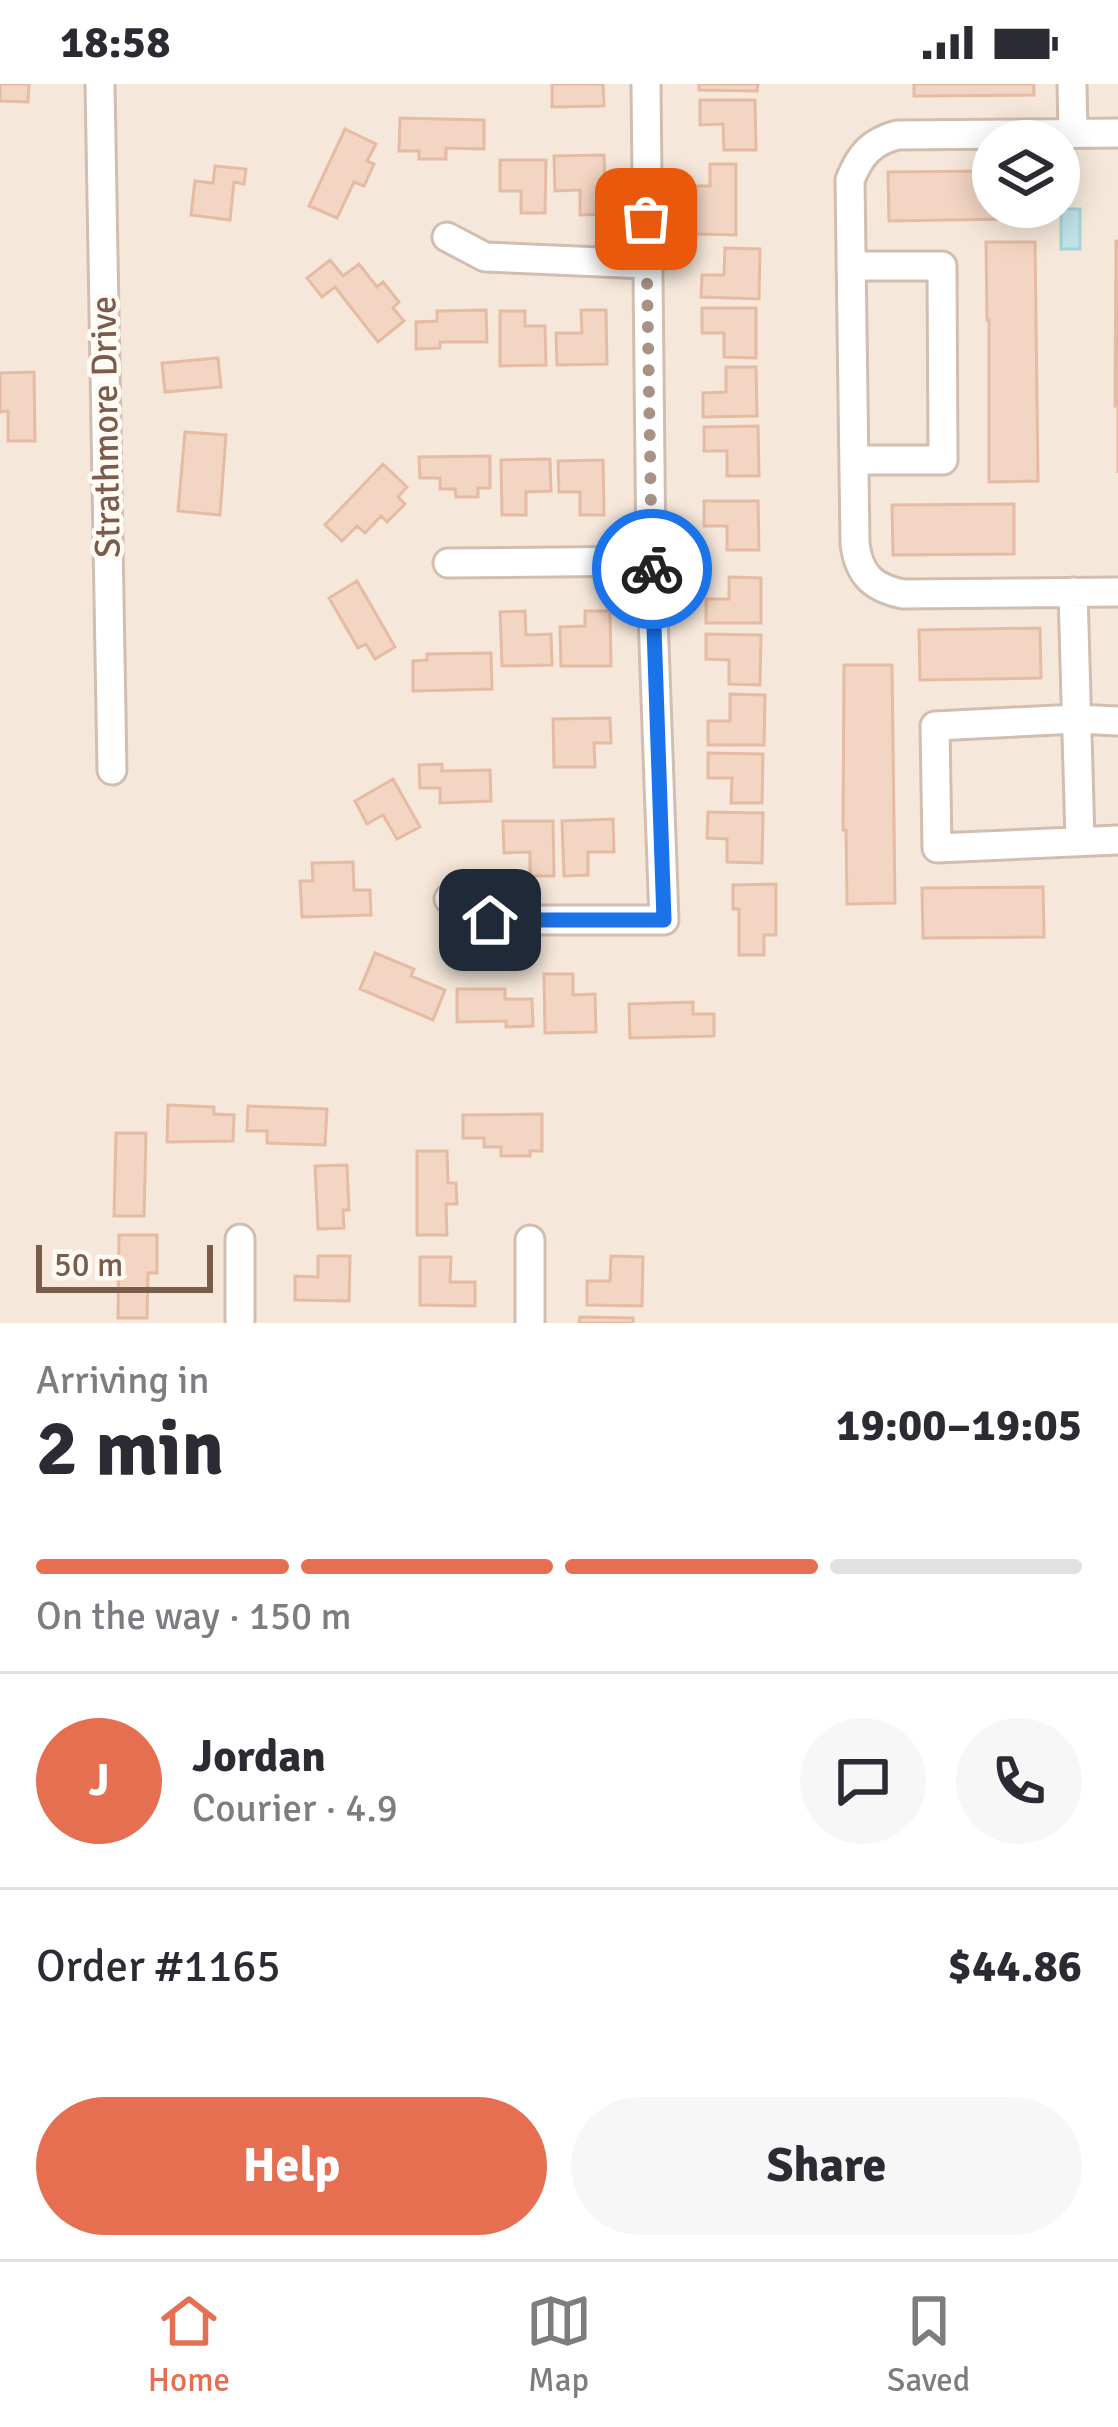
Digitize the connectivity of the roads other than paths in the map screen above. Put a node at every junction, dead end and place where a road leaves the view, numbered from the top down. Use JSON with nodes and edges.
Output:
{"nodes":[{"id":1,"x":100,"y":84,"type":"edge"},
{"id":2,"x":646,"y":84,"type":"edge"},
{"id":3,"x":1072,"y":84,"type":"edge"},
{"id":4,"x":1073,"y":120,"type":"edge"},
{"id":5,"x":1080,"y":133,"type":"edge"},
{"id":6,"x":1118,"y":133,"type":"edge"},
{"id":7,"x":972,"y":134,"type":"edge"},
{"id":8,"x":447,"y":237,"type":"dead end"},
{"id":9,"x":646,"y":264,"type":"junction"},
{"id":10,"x":852,"y":266,"type":"junction"},
{"id":11,"x":854,"y":460,"type":"junction"},
{"id":12,"x":651,"y":561,"type":"junction"},
{"id":13,"x":448,"y":562,"type":"dead end"},
{"id":14,"x":1073,"y":592,"type":"junction"},
{"id":15,"x":1118,"y":592,"type":"edge"},
{"id":16,"x":1076,"y":719,"type":"junction"},
{"id":17,"x":1118,"y":721,"type":"edge"},
{"id":18,"x":112,"y":770,"type":"dead end"},
{"id":19,"x":1118,"y":840,"type":"edge"},
{"id":20,"x":1080,"y":842,"type":"junction"},
{"id":21,"x":449,"y":899,"type":"dead end"},
{"id":22,"x":240,"y":1239,"type":"dead end"},
{"id":23,"x":530,"y":1240,"type":"dead end"},
{"id":24,"x":240,"y":1323,"type":"edge"},
{"id":25,"x":530,"y":1323,"type":"edge"}],
"edges":[{"from":1,"to":18,"type":"street","name":"Strathmore Drive"},
{"from":2,"to":9,"type":"street"},
{"from":3,"to":4,"type":"street"},
{"from":5,"to":6,"type":"street"},
{"from":7,"to":10,"type":"street"},
{"from":8,"to":9,"type":"street"},
{"from":9,"to":12,"type":"street"},
{"from":10,"to":11,"type":"street"},
{"from":10,"to":11,"type":"street"},
{"from":11,"to":14,"type":"street"},
{"from":12,"to":13,"type":"street"},
{"from":12,"to":21,"type":"street"},
{"from":14,"to":15,"type":"street"},
{"from":14,"to":16,"type":"street"},
{"from":16,"to":17,"type":"street"},
{"from":16,"to":20,"type":"street"},
{"from":16,"to":20,"type":"street"},
{"from":19,"to":20,"type":"street"},
{"from":22,"to":24,"type":"street"},
{"from":23,"to":25,"type":"street"}]}
